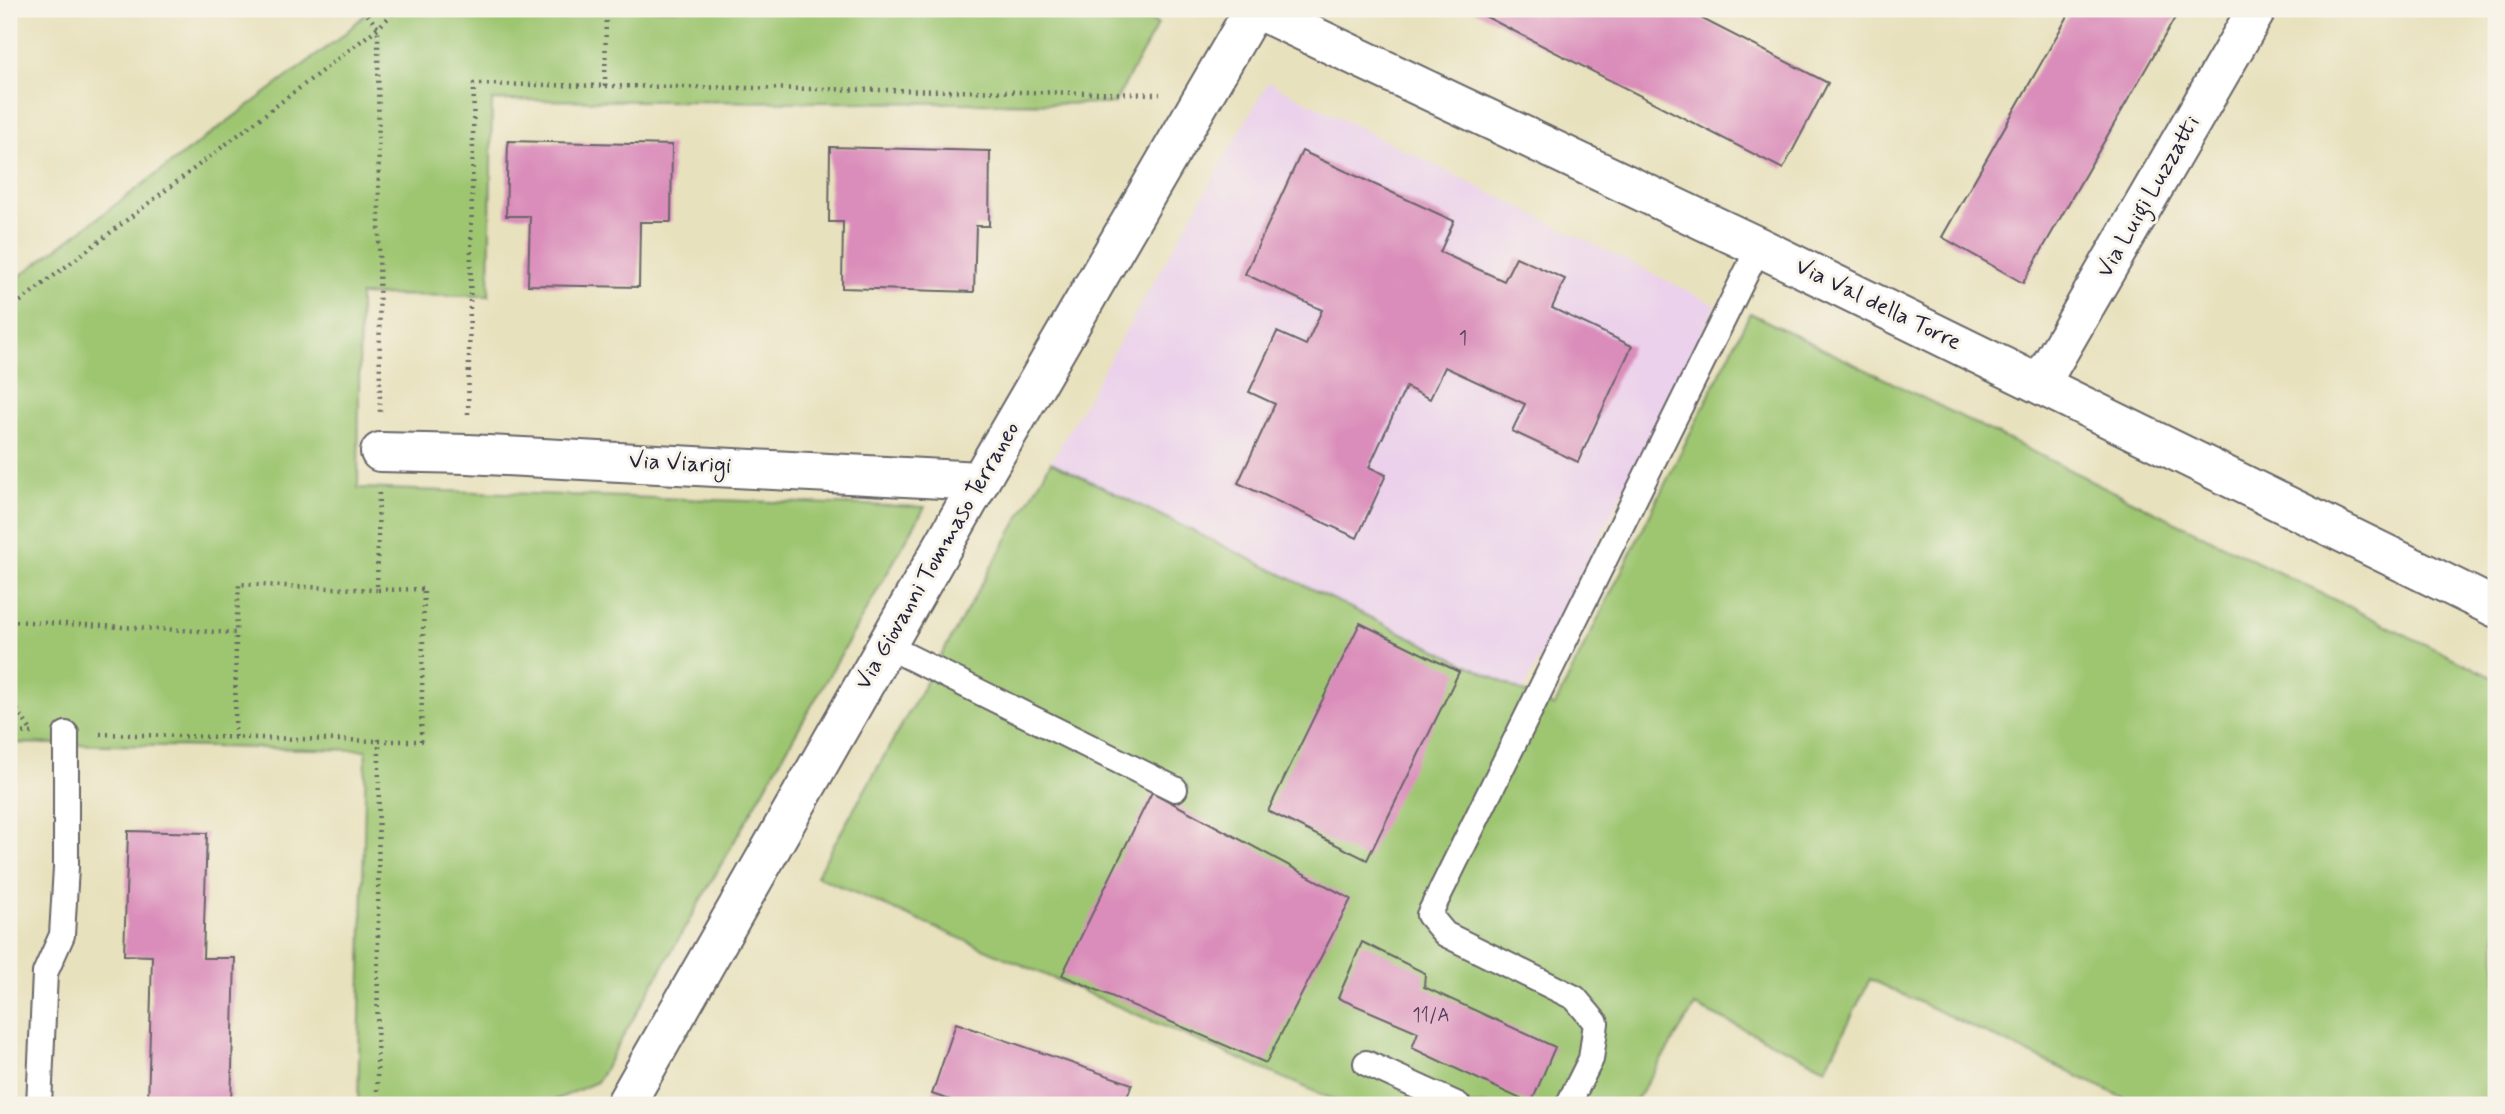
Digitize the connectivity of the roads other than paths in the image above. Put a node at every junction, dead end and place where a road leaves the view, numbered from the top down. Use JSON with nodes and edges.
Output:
{"nodes":[{"id":1,"x":1255,"y":9,"type":"edge"},
{"id":2,"x":2257,"y":9,"type":"edge"},
{"id":3,"x":1759,"y":247,"type":"junction"},
{"id":4,"x":2040,"y":384,"type":"junction"},
{"id":5,"x":380,"y":452,"type":"road end"},
{"id":6,"x":980,"y":481,"type":"junction"},
{"id":7,"x":2496,"y":608,"type":"edge"},
{"id":8,"x":887,"y":646,"type":"junction"},
{"id":9,"x":66,"y":734,"type":"road end"},
{"id":10,"x":1175,"y":789,"type":"dead end"},
{"id":11,"x":1366,"y":1063,"type":"dead end"},
{"id":12,"x":621,"y":1102,"type":"edge"},
{"id":13,"x":39,"y":1105,"type":"edge"},
{"id":14,"x":1458,"y":1105,"type":"edge"},
{"id":15,"x":1568,"y":1105,"type":"edge"}],
"edges":[{"from":1,"to":3,"type":"street","name":"Via Val della Torre"},
{"from":1,"to":6,"type":"street","name":"Via Giovanni Tommaso Terraneo"},
{"from":2,"to":4,"type":"street","name":"Via Luigi Luzzatti"},
{"from":3,"to":4,"type":"street","name":"Via Val della Torre"},
{"from":3,"to":15,"type":"lane"},
{"from":4,"to":7,"type":"street","name":"Via Val della Torre"},
{"from":5,"to":6,"type":"street","name":"Via Viarigi"},
{"from":6,"to":8,"type":"street","name":"Via Giovanni Tommaso Terraneo"},
{"from":8,"to":10,"type":"lane"},
{"from":8,"to":12,"type":"street","name":"Via Giovanni Tommaso Terraneo"},
{"from":9,"to":13,"type":"lane"},
{"from":11,"to":14,"type":"lane"}]}
